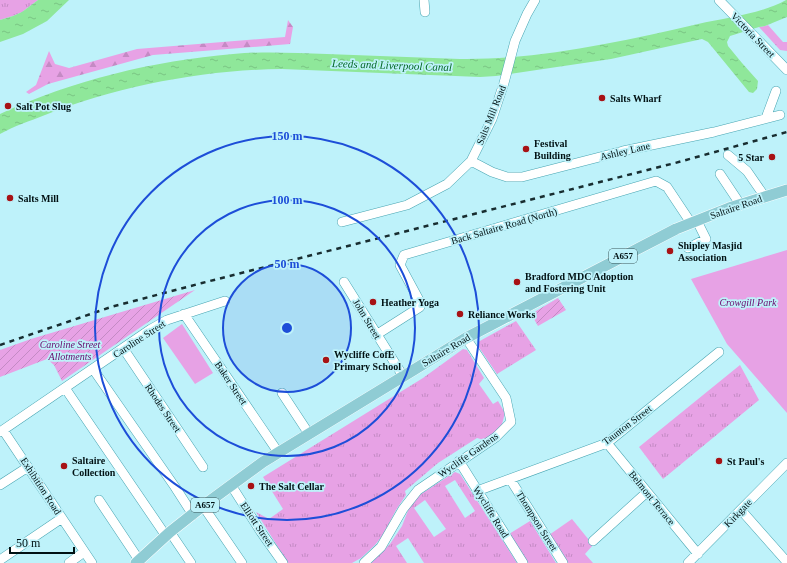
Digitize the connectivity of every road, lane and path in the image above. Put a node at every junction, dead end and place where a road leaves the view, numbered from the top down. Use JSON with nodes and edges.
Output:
{"nodes":[{"id":1,"x":424,"y":0,"type":"edge"},
{"id":2,"x":535,"y":0,"type":"edge"},
{"id":3,"x":722,"y":3,"type":"edge"},
{"id":4,"x":424,"y":12,"type":"dead end"},
{"id":5,"x":787,"y":70,"type":"edge"},
{"id":6,"x":776,"y":91,"type":"dead end"},
{"id":7,"x":780,"y":115,"type":"dead end"},
{"id":8,"x":766,"y":118,"type":"junction"},
{"id":9,"x":728,"y":155,"type":"dead end"},
{"id":10,"x":471,"y":161,"type":"junction"},
{"id":11,"x":720,"y":174,"type":"dead end"},
{"id":12,"x":787,"y":190,"type":"edge"},
{"id":13,"x":765,"y":197,"type":"junction"},
{"id":14,"x":740,"y":204,"type":"junction"},
{"id":15,"x":342,"y":222,"type":"dead end"},
{"id":16,"x":694,"y":222,"type":"junction"},
{"id":17,"x":688,"y":248,"type":"dead end"},
{"id":18,"x":344,"y":282,"type":"dead end"},
{"id":19,"x":225,"y":301,"type":"dead end"},
{"id":20,"x":184,"y":314,"type":"junction"},
{"id":21,"x":376,"y":334,"type":"junction"},
{"id":22,"x":466,"y":338,"type":"junction"},
{"id":23,"x":123,"y":348,"type":"junction"},
{"id":24,"x":719,"y":352,"type":"dead end"},
{"id":25,"x":93,"y":369,"type":"junction"},
{"id":26,"x":403,"y":376,"type":"junction"},
{"id":27,"x":64,"y":388,"type":"junction"},
{"id":28,"x":282,"y":393,"type":"dead end"},
{"id":29,"x":2,"y":431,"type":"edge"},
{"id":30,"x":308,"y":434,"type":"junction"},
{"id":31,"x":607,"y":443,"type":"junction"},
{"id":32,"x":278,"y":452,"type":"junction"},
{"id":33,"x":459,"y":461,"type":"junction"},
{"id":34,"x":787,"y":463,"type":"edge"},
{"id":35,"x":28,"y":467,"type":"junction"},
{"id":36,"x":203,"y":467,"type":"dead end"},
{"id":37,"x":510,"y":478,"type":"junction"},
{"id":38,"x":0,"y":485,"type":"edge"},
{"id":39,"x":231,"y":485,"type":"junction"},
{"id":40,"x":477,"y":491,"type":"junction"},
{"id":41,"x":647,"y":492,"type":"junction"},
{"id":42,"x":99,"y":500,"type":"dead end"},
{"id":43,"x":203,"y":506,"type":"junction"},
{"id":44,"x":740,"y":510,"type":"junction"},
{"id":45,"x":192,"y":515,"type":"junction"},
{"id":46,"x":62,"y":518,"type":"junction"},
{"id":47,"x":168,"y":534,"type":"junction"},
{"id":48,"x":593,"y":540,"type":"dead end"},
{"id":49,"x":84,"y":552,"type":"junction"},
{"id":50,"x":698,"y":554,"type":"junction"},
{"id":51,"x":0,"y":560,"type":"edge"},
{"id":52,"x":138,"y":561,"type":"edge"},
{"id":53,"x":787,"y":562,"type":"edge"},
{"id":54,"x":69,"y":563,"type":"edge"},
{"id":55,"x":92,"y":563,"type":"edge"},
{"id":56,"x":191,"y":563,"type":"edge"},
{"id":57,"x":242,"y":563,"type":"edge"},
{"id":58,"x":283,"y":563,"type":"edge"},
{"id":59,"x":364,"y":563,"type":"edge"},
{"id":60,"x":523,"y":563,"type":"edge"},
{"id":61,"x":563,"y":563,"type":"edge"},
{"id":62,"x":688,"y":563,"type":"edge"}],
"edges":[{"from":1,"to":4,"type":"street"},
{"from":2,"to":10,"type":"street","name":"Salts Mill Road"},
{"from":3,"to":5,"type":"street","name":"Victoria Street"},
{"from":6,"to":8,"type":"street"},
{"from":7,"to":8,"type":"street","name":"Ashley Lane"},
{"from":8,"to":10,"type":"street","name":"Ashley Lane"},
{"from":9,"to":13,"type":"street"},
{"from":10,"to":15,"type":"street","name":"Salts Mill Road"},
{"from":11,"to":14,"type":"street"},
{"from":12,"to":13,"type":"main road","name":"Saltaire Road","number":"A657"},
{"from":13,"to":14,"type":"main road","name":"Saltaire Road","number":"A657"},
{"from":14,"to":16,"type":"main road","name":"Saltaire Road","number":"A657"},
{"from":16,"to":17,"type":"street"},
{"from":16,"to":21,"type":"street","name":"Back Saltaire Road (North)"},
{"from":16,"to":22,"type":"main road","name":"Saltaire Road","number":"A657"},
{"from":18,"to":21,"type":"street","name":"John Street"},
{"from":19,"to":20,"type":"street","name":"Caroline Street"},
{"from":20,"to":23,"type":"street","name":"Caroline Street"},
{"from":20,"to":32,"type":"street","name":"Baker Street"},
{"from":21,"to":26,"type":"street","name":"John Street"},
{"from":22,"to":26,"type":"main road","name":"Saltaire Road","number":"A657"},
{"from":22,"to":33,"type":"street","name":"Wycliffe Gardens"},
{"from":23,"to":25,"type":"street","name":"Caroline Street"},
{"from":23,"to":36,"type":"street","name":"Rhodes Street"},
{"from":24,"to":31,"type":"street","name":"Taunton Street"},
{"from":25,"to":27,"type":"street","name":"Caroline Street"},
{"from":25,"to":45,"type":"street"},
{"from":26,"to":30,"type":"main road","name":"Saltaire Road","number":"A657"},
{"from":27,"to":29,"type":"street","name":"Caroline Street"},
{"from":27,"to":47,"type":"street"},
{"from":28,"to":30,"type":"street"},
{"from":29,"to":35,"type":"street","name":"Exhibition Road"},
{"from":30,"to":32,"type":"main road","name":"Saltaire Road","number":"A657"},
{"from":31,"to":37,"type":"street","name":"Taunton Street"},
{"from":31,"to":41,"type":"street","name":"Belmont Terrace"},
{"from":32,"to":39,"type":"main road","name":"Saltaire Road","number":"A657"},
{"from":33,"to":40,"type":"street","name":"Wycliffe Road"},
{"from":33,"to":59,"type":"street","name":"Wycliffe Gardens"},
{"from":34,"to":44,"type":"street","name":"Kirkgate"},
{"from":35,"to":38,"type":"street"},
{"from":35,"to":46,"type":"street","name":"Exhibition Road"},
{"from":37,"to":40,"type":"street","name":"Taunton Street"},
{"from":37,"to":61,"type":"street","name":"Thompson Street"},
{"from":39,"to":43,"type":"main road","name":"Saltaire Road","number":"A657"},
{"from":39,"to":58,"type":"street","name":"Elliott Street"},
{"from":40,"to":60,"type":"street","name":"Wycliffe Road"},
{"from":41,"to":48,"type":"street"},
{"from":41,"to":50,"type":"street","name":"Belmont Terrace"},
{"from":42,"to":52,"type":"street"},
{"from":43,"to":45,"type":"main road","name":"Saltaire Road","number":"A657"},
{"from":43,"to":57,"type":"street"},
{"from":44,"to":50,"type":"street","name":"Kirkgate"},
{"from":44,"to":53,"type":"street"},
{"from":45,"to":47,"type":"main road","name":"Saltaire Road","number":"A657"},
{"from":46,"to":49,"type":"street","name":"Exhibition Road"},
{"from":46,"to":51,"type":"street"},
{"from":47,"to":52,"type":"main road","name":"Saltaire Road","number":"A657"},
{"from":47,"to":56,"type":"street"},
{"from":49,"to":54,"type":"street"},
{"from":49,"to":55,"type":"street","name":"Exhibition Road"},
{"from":50,"to":62,"type":"street","name":"Kirkgate"}]}
